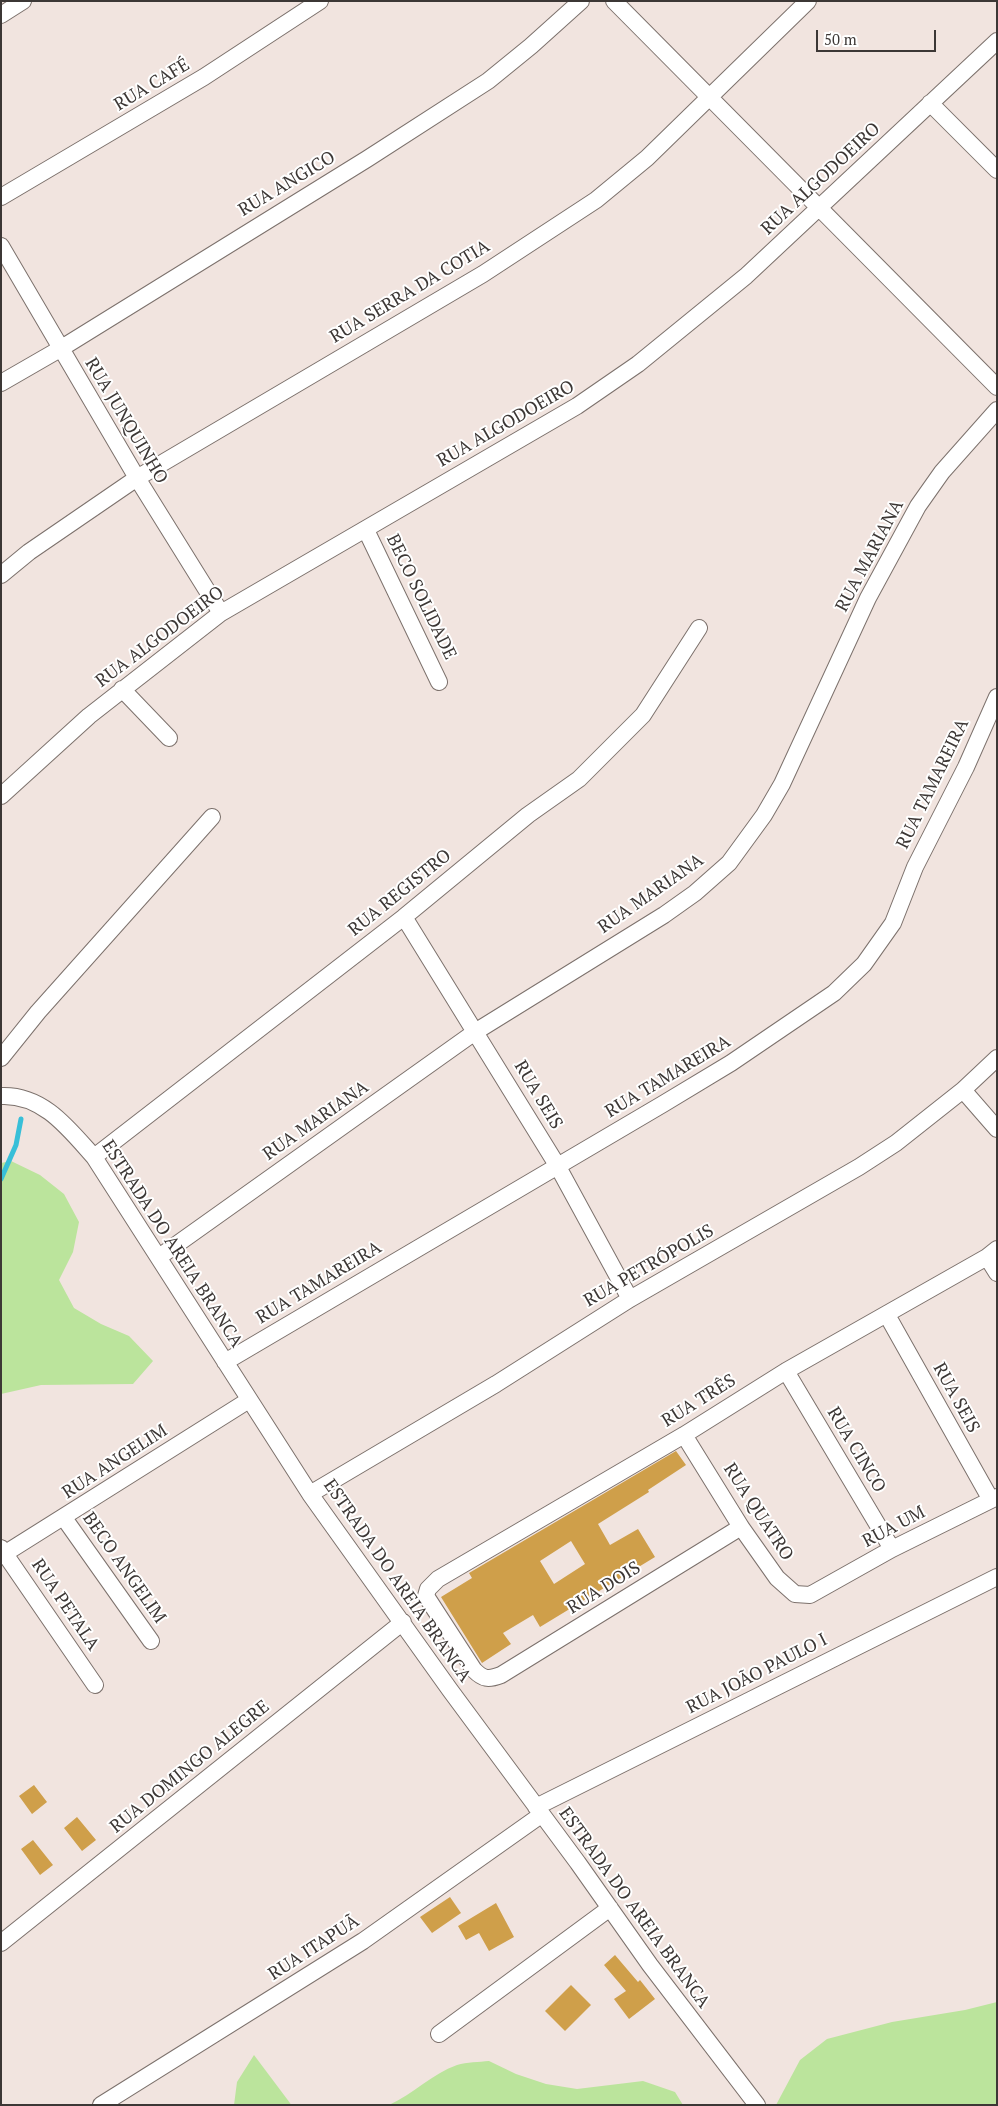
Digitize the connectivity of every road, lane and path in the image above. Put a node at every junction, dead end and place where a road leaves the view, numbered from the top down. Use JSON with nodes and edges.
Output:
{"nodes":[{"id":1,"x":23,"y":1,"type":"edge"},
{"id":2,"x":320,"y":1,"type":"edge"},
{"id":3,"x":581,"y":1,"type":"edge"},
{"id":4,"x":614,"y":1,"type":"edge"},
{"id":5,"x":808,"y":1,"type":"edge"},
{"id":6,"x":1,"y":14,"type":"edge"},
{"id":7,"x":997,"y":41,"type":"edge"},
{"id":8,"x":709,"y":98,"type":"junction"},
{"id":9,"x":930,"y":103,"type":"junction"},
{"id":10,"x":997,"y":170,"type":"edge"},
{"id":11,"x":1,"y":197,"type":"edge"},
{"id":12,"x":820,"y":208,"type":"junction"},
{"id":13,"x":1,"y":246,"type":"edge"},
{"id":14,"x":60,"y":349,"type":"junction"},
{"id":15,"x":1,"y":382,"type":"edge"},
{"id":16,"x":997,"y":387,"type":"edge"},
{"id":17,"x":997,"y":410,"type":"edge"},
{"id":18,"x":137,"y":478,"type":"junction"},
{"id":19,"x":366,"y":530,"type":"junction"},
{"id":20,"x":1,"y":575,"type":"edge"},
{"id":21,"x":221,"y":613,"type":"junction"},
{"id":22,"x":699,"y":628,"type":"dead end"},
{"id":23,"x":439,"y":682,"type":"dead end"},
{"id":24,"x":122,"y":689,"type":"junction"},
{"id":25,"x":997,"y":697,"type":"edge"},
{"id":26,"x":169,"y":738,"type":"dead end"},
{"id":27,"x":1,"y":796,"type":"edge"},
{"id":28,"x":212,"y":817,"type":"dead end"},
{"id":29,"x":404,"y":917,"type":"junction"},
{"id":30,"x":476,"y":1032,"type":"junction"},
{"id":31,"x":1,"y":1058,"type":"edge"},
{"id":32,"x":997,"y":1058,"type":"edge"},
{"id":33,"x":963,"y":1090,"type":"junction"},
{"id":34,"x":1,"y":1096,"type":"edge"},
{"id":35,"x":997,"y":1129,"type":"edge"},
{"id":36,"x":94,"y":1157,"type":"junction"},
{"id":37,"x":557,"y":1166,"type":"junction"},
{"id":38,"x":992,"y":1253,"type":"edge"},
{"id":39,"x":159,"y":1257,"type":"junction"},
{"id":40,"x":997,"y":1274,"type":"edge"},
{"id":41,"x":630,"y":1298,"type":"junction"},
{"id":42,"x":888,"y":1315,"type":"junction"},
{"id":43,"x":225,"y":1362,"type":"junction"},
{"id":44,"x":786,"y":1370,"type":"junction"},
{"id":45,"x":250,"y":1400,"type":"junction"},
{"id":46,"x":684,"y":1435,"type":"junction"},
{"id":47,"x":310,"y":1494,"type":"junction"},
{"id":48,"x":994,"y":1498,"type":"edge"},
{"id":49,"x":64,"y":1518,"type":"junction"},
{"id":50,"x":741,"y":1526,"type":"junction"},
{"id":51,"x":892,"y":1549,"type":"junction"},
{"id":52,"x":3,"y":1552,"type":"edge"},
{"id":53,"x":997,"y":1576,"type":"edge"},
{"id":54,"x":810,"y":1594,"type":"joint"},
{"id":55,"x":403,"y":1622,"type":"junction"},
{"id":56,"x":151,"y":1641,"type":"dead end"},
{"id":57,"x":486,"y":1679,"type":"joint"},
{"id":58,"x":95,"y":1685,"type":"dead end"},
{"id":59,"x":538,"y":1811,"type":"junction"},
{"id":60,"x":610,"y":1908,"type":"junction"},
{"id":61,"x":1,"y":1943,"type":"edge"},
{"id":62,"x":439,"y":2034,"type":"dead end"},
{"id":63,"x":752,"y":2101,"type":"edge"},
{"id":64,"x":101,"y":2105,"type":"edge"}],
"edges":[{"from":1,"to":6,"type":"street"},
{"from":2,"to":11,"type":"street","name":"RUA CAFÉ"},
{"from":3,"to":14,"type":"street","name":"RUA ANGICO"},
{"from":4,"to":8,"type":"street"},
{"from":5,"to":8,"type":"street","name":"RUA SERRA DA COTIA"},
{"from":7,"to":9,"type":"street","name":"RUA ALGODOEIRO"},
{"from":8,"to":12,"type":"street"},
{"from":8,"to":18,"type":"street","name":"RUA SERRA DA COTIA"},
{"from":9,"to":10,"type":"street"},
{"from":9,"to":12,"type":"street","name":"RUA ALGODOEIRO"},
{"from":12,"to":16,"type":"street"},
{"from":12,"to":19,"type":"street","name":"RUA ALGODOEIRO"},
{"from":13,"to":14,"type":"street","name":"RUA JUNQUINHO"},
{"from":14,"to":15,"type":"street","name":"RUA ANGICO"},
{"from":14,"to":18,"type":"street","name":"RUA JUNQUINHO"},
{"from":17,"to":30,"type":"street","name":"RUA MARIANA"},
{"from":18,"to":20,"type":"street","name":"RUA SERRA DA COTIA"},
{"from":18,"to":21,"type":"street","name":"RUA JUNQUINHO"},
{"from":19,"to":21,"type":"street","name":"RUA ALGODOEIRO"},
{"from":19,"to":23,"type":"street","name":"BECO SOLIDADE"},
{"from":21,"to":24,"type":"street","name":"RUA ALGODOEIRO"},
{"from":22,"to":29,"type":"street","name":"RUA REGISTRO"},
{"from":24,"to":26,"type":"street"},
{"from":24,"to":27,"type":"street","name":"RUA ALGODOEIRO"},
{"from":25,"to":37,"type":"street","name":"RUA TAMAREIRA"},
{"from":28,"to":31,"type":"street"},
{"from":29,"to":30,"type":"street","name":"RUA SEIS"},
{"from":29,"to":36,"type":"street","name":"RUA REGISTRO"},
{"from":30,"to":37,"type":"street","name":"RUA SEIS"},
{"from":30,"to":39,"type":"street","name":"RUA MARIANA"},
{"from":32,"to":33,"type":"street","name":"RUA PETRÓPOLIS"},
{"from":33,"to":35,"type":"street"},
{"from":33,"to":41,"type":"street","name":"RUA PETRÓPOLIS"},
{"from":34,"to":36,"type":"street","name":"ESTRADA DO AREIA BRANCA"},
{"from":36,"to":39,"type":"street","name":"ESTRADA DO AREIA BRANCA"},
{"from":37,"to":41,"type":"street","name":"RUA SEIS"},
{"from":37,"to":43,"type":"street","name":"RUA TAMAREIRA"},
{"from":38,"to":40,"type":"street"},
{"from":38,"to":42,"type":"street","name":"RUA TRÊS"},
{"from":39,"to":43,"type":"street","name":"ESTRADA DO AREIA BRANCA"},
{"from":41,"to":47,"type":"street","name":"RUA PETRÓPOLIS"},
{"from":42,"to":44,"type":"street","name":"RUA TRÊS"},
{"from":42,"to":48,"type":"street","name":"RUA SEIS"},
{"from":43,"to":45,"type":"street","name":"ESTRADA DO AREIA BRANCA"},
{"from":44,"to":46,"type":"street","name":"RUA TRÊS"},
{"from":44,"to":51,"type":"street","name":"RUA CINCO"},
{"from":45,"to":47,"type":"street","name":"ESTRADA DO AREIA BRANCA"},
{"from":45,"to":49,"type":"street","name":"RUA ANGELIM"},
{"from":46,"to":50,"type":"street","name":"RUA QUATRO"},
{"from":46,"to":57,"type":"street","name":"RUA TRÊS"},
{"from":47,"to":55,"type":"street","name":"ESTRADA DO AREIA BRANCA"},
{"from":48,"to":51,"type":"street","name":"RUA UM"},
{"from":49,"to":52,"type":"street","name":"RUA ANGELIM"},
{"from":49,"to":56,"type":"street","name":"BECO ANGELIM"},
{"from":50,"to":54,"type":"street","name":"RUA QUATRO"},
{"from":50,"to":57,"type":"street","name":"RUA DOIS"},
{"from":51,"to":54,"type":"street","name":"RUA UM"},
{"from":52,"to":58,"type":"street","name":"RUA PETALA"},
{"from":53,"to":59,"type":"street","name":"RUA JOÃO PAULO I"},
{"from":55,"to":59,"type":"street","name":"ESTRADA DO AREIA BRANCA"},
{"from":55,"to":61,"type":"street","name":"RUA DOMINGO ALEGRE"},
{"from":59,"to":60,"type":"street","name":"ESTRADA DO AREIA BRANCA"},
{"from":59,"to":64,"type":"street","name":"RUA ITAPUÃ"},
{"from":60,"to":62,"type":"street"},
{"from":60,"to":63,"type":"street","name":"ESTRADA DO AREIA BRANCA"}]}
